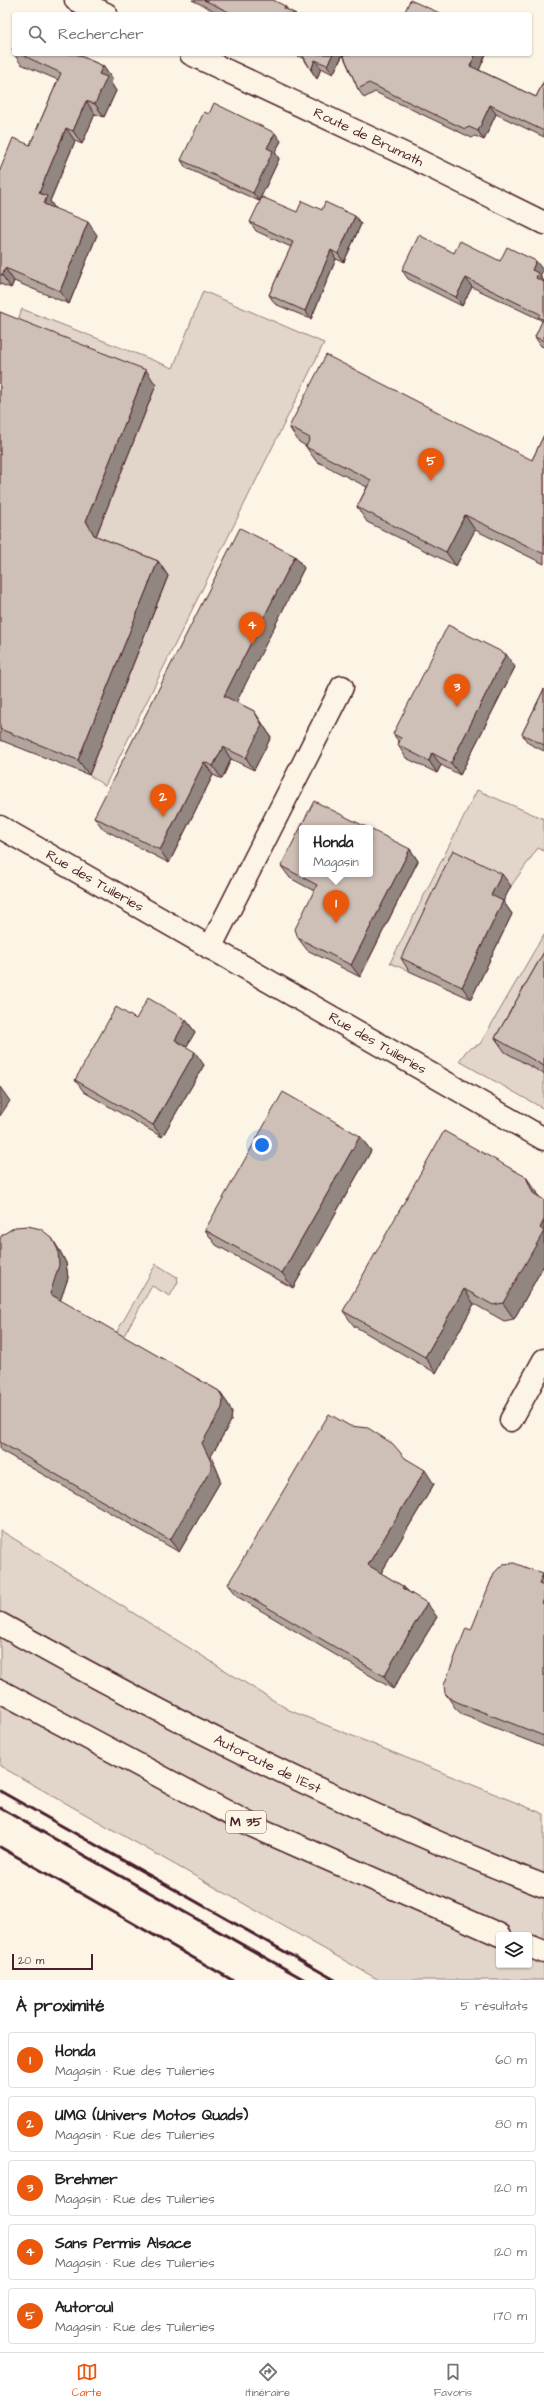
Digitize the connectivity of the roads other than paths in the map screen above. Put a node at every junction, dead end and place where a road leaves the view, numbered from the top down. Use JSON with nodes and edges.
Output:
{"nodes":[{"id":1,"x":76,"y":0,"type":"edge"},
{"id":2,"x":102,"y":12,"type":"edge"},
{"id":3,"x":195,"y":56,"type":"edge"},
{"id":4,"x":544,"y":223,"type":"edge"},
{"id":5,"x":342,"y":687,"type":"dead end"},
{"id":6,"x":0,"y":827,"type":"edge"},
{"id":7,"x":210,"y":948,"type":"junction"},
{"id":8,"x":544,"y":1139,"type":"edge"},
{"id":9,"x":544,"y":1360,"type":"edge"},
{"id":10,"x":511,"y":1420,"type":"dead end"},
{"id":11,"x":0,"y":1624,"type":"edge"},
{"id":12,"x":0,"y":1691,"type":"edge"},
{"id":13,"x":544,"y":1886,"type":"edge"},
{"id":14,"x":496,"y":1933,"type":"edge"},
{"id":15,"x":532,"y":1947,"type":"edge"},
{"id":16,"x":544,"y":1952,"type":"edge"}],
"edges":[{"from":1,"to":2,"type":"main road"},
{"from":3,"to":4,"type":"main road","name":"Route de Brumath"},
{"from":5,"to":7,"type":"main road"},
{"from":6,"to":7,"type":"main road","name":"Rue des Tuileries"},
{"from":7,"to":8,"type":"main road","name":"Rue des Tuileries"},
{"from":9,"to":10,"type":"main road"},
{"from":11,"to":13,"type":"main road","name":"Autoroute de l’Est"},
{"from":12,"to":14,"type":"main road","number":"M 35"},
{"from":15,"to":16,"type":"main road"}]}
